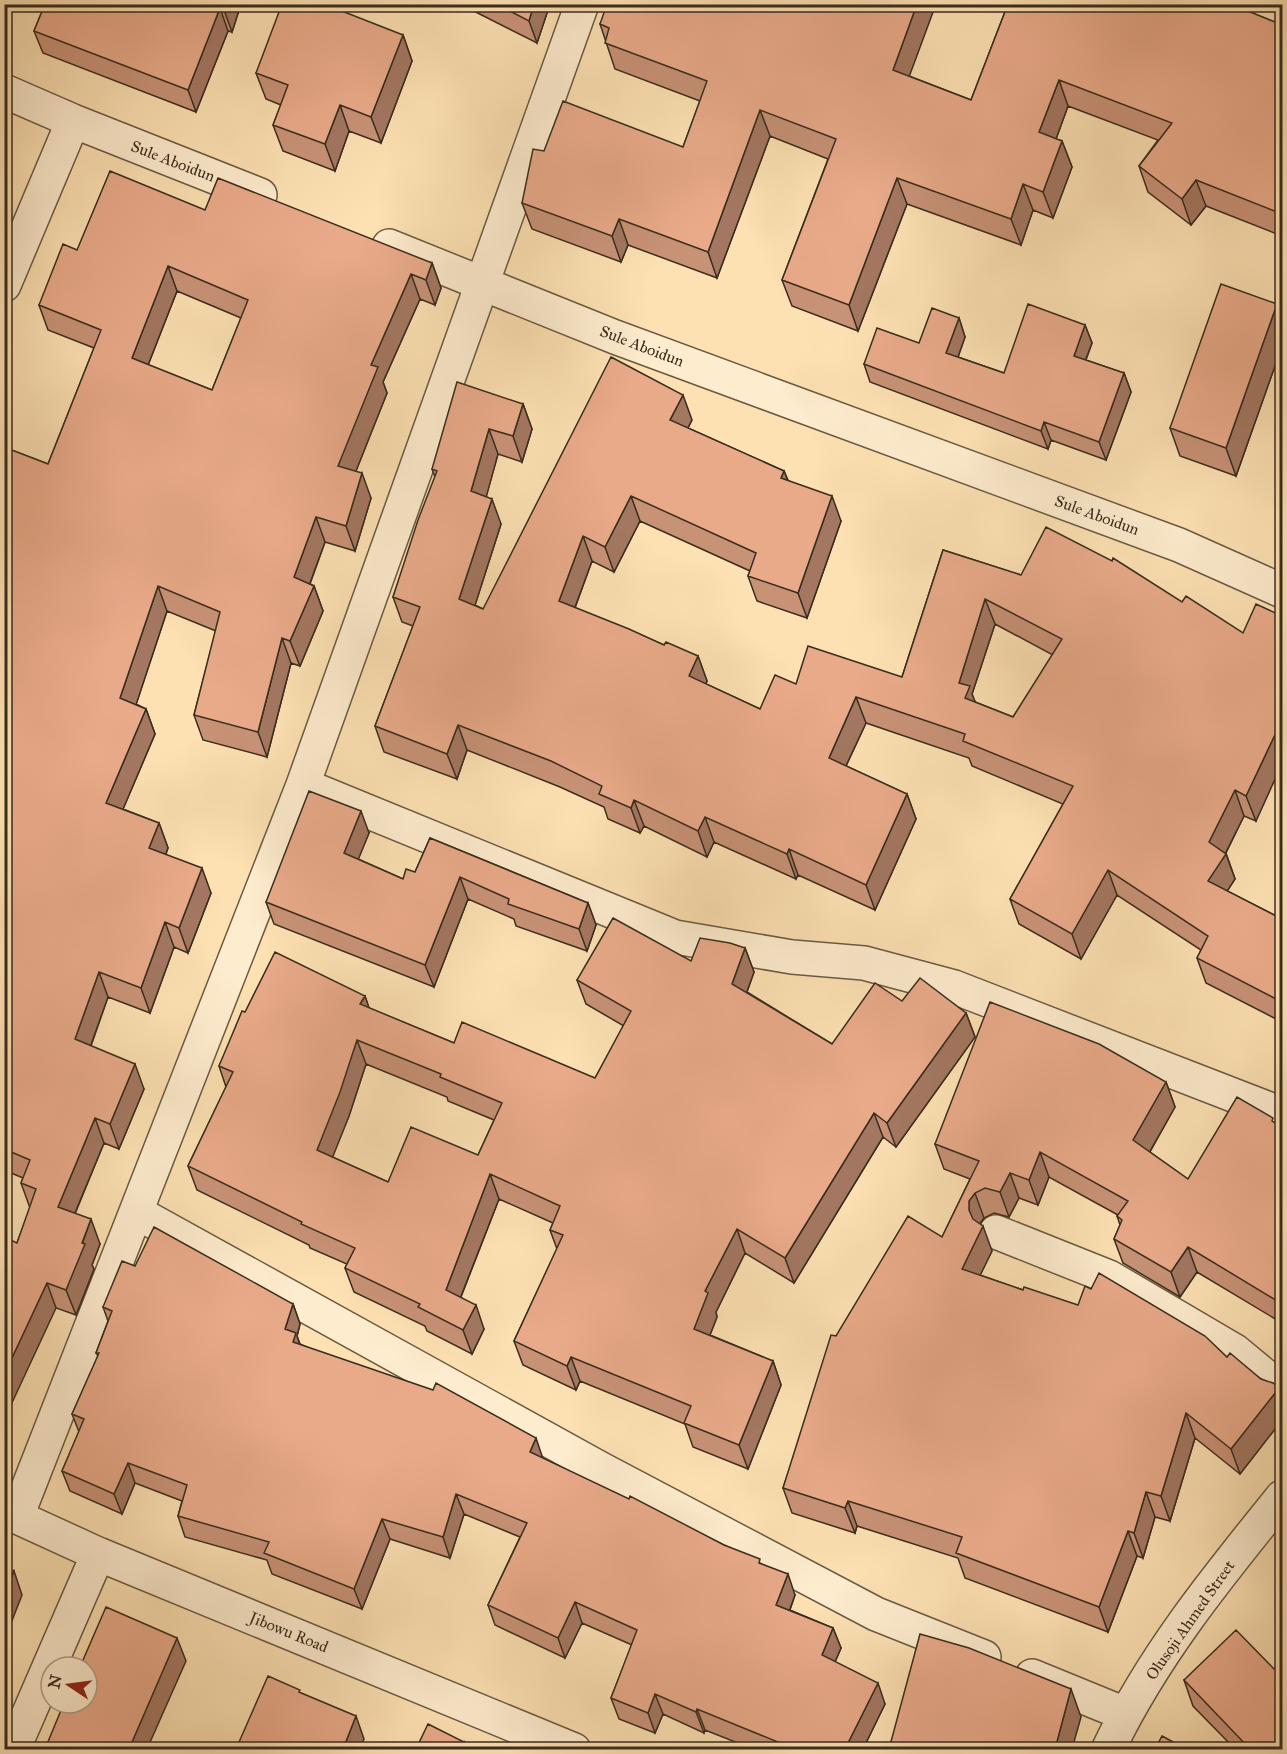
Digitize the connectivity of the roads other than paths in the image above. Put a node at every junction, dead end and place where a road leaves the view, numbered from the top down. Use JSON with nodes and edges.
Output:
{"nodes":[{"id":1,"x":582,"y":4,"type":"edge"},
{"id":2,"x":4,"y":91,"type":"edge"},
{"id":3,"x":73,"y":121,"type":"junction"},
{"id":4,"x":283,"y":204,"type":"edge"},
{"id":5,"x":361,"y":235,"type":"edge"},
{"id":6,"x":482,"y":283,"type":"junction"},
{"id":7,"x":4,"y":285,"type":"edge"},
{"id":8,"x":1282,"y":591,"type":"edge"},
{"id":9,"x":303,"y":785,"type":"junction"},
{"id":10,"x":1282,"y":1114,"type":"edge"},
{"id":11,"x":136,"y":1212,"type":"junction"},
{"id":12,"x":996,"y":1232,"type":"dead end"},
{"id":13,"x":1282,"y":1390,"type":"edge"},
{"id":14,"x":1282,"y":1497,"type":"edge"},
{"id":15,"x":11,"y":1513,"type":"edge"},
{"id":16,"x":99,"y":1554,"type":"junction"},
{"id":17,"x":1125,"y":1714,"type":"junction"},
{"id":18,"x":13,"y":1749,"type":"edge"},
{"id":19,"x":574,"y":1749,"type":"edge"},
{"id":20,"x":1108,"y":1749,"type":"edge"}],
"edges":[{"from":1,"to":6,"type":"street"},
{"from":2,"to":3,"type":"street","name":"Sule Aboidun"},
{"from":3,"to":4,"type":"street","name":"Sule Aboidun"},
{"from":3,"to":7,"type":"street"},
{"from":5,"to":6,"type":"street","name":"Sule Aboidun"},
{"from":6,"to":8,"type":"street","name":"Sule Aboidun"},
{"from":6,"to":9,"type":"street"},
{"from":9,"to":10,"type":"street"},
{"from":9,"to":11,"type":"street"},
{"from":11,"to":15,"type":"street"},
{"from":11,"to":17,"type":"street"},
{"from":12,"to":13,"type":"street"},
{"from":14,"to":17,"type":"street","name":"Olusoji Ahmed Street"},
{"from":15,"to":16,"type":"street","name":"Jibowu Road"},
{"from":16,"to":18,"type":"street"},
{"from":16,"to":19,"type":"street","name":"Jibowu Road"},
{"from":17,"to":20,"type":"street","name":"Olusoji Ahmed Street"}]}
